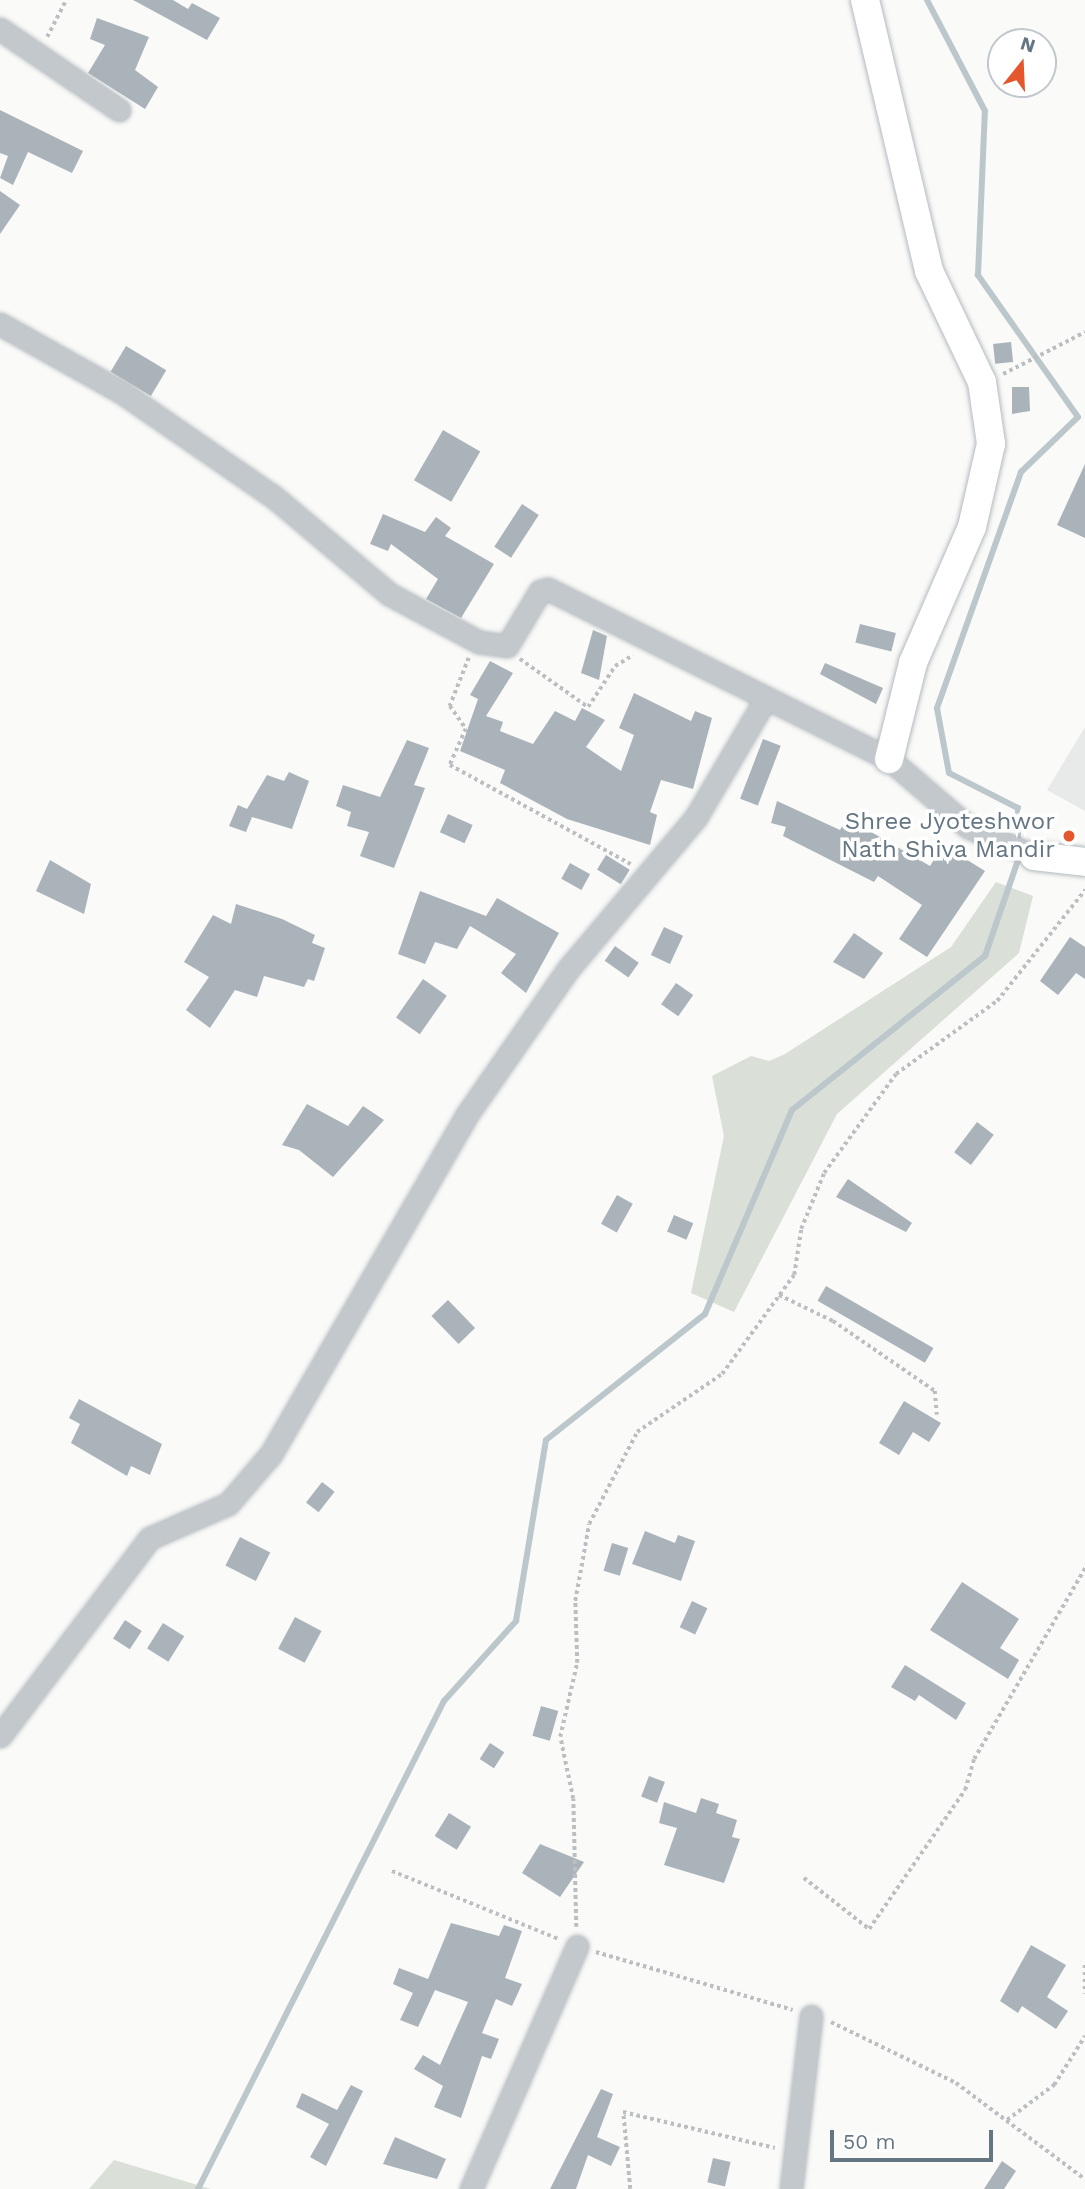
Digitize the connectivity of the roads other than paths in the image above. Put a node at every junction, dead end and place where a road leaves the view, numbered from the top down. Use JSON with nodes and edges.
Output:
{"nodes":[{"id":1,"x":865,"y":0,"type":"edge"},
{"id":2,"x":0,"y":29,"type":"edge"},
{"id":3,"x":119,"y":110,"type":"dead end"},
{"id":4,"x":0,"y":324,"type":"edge"},
{"id":5,"x":765,"y":700,"type":"junction"},
{"id":6,"x":889,"y":759,"type":"junction"},
{"id":7,"x":1022,"y":852,"type":"joint"},
{"id":8,"x":1085,"y":862,"type":"edge"},
{"id":9,"x":0,"y":1736,"type":"edge"},
{"id":10,"x":577,"y":1946,"type":"road end"},
{"id":11,"x":811,"y":2016,"type":"road end"},
{"id":12,"x":471,"y":2189,"type":"edge"},
{"id":13,"x":790,"y":2189,"type":"edge"}],
"edges":[{"from":1,"to":6,"type":"street"},
{"from":2,"to":3,"type":"street"},
{"from":4,"to":5,"type":"street"},
{"from":5,"to":6,"type":"street"},
{"from":5,"to":9,"type":"street"},
{"from":6,"to":7,"type":"street"},
{"from":7,"to":8,"type":"street"},
{"from":10,"to":12,"type":"street"},
{"from":11,"to":13,"type":"street"}]}
